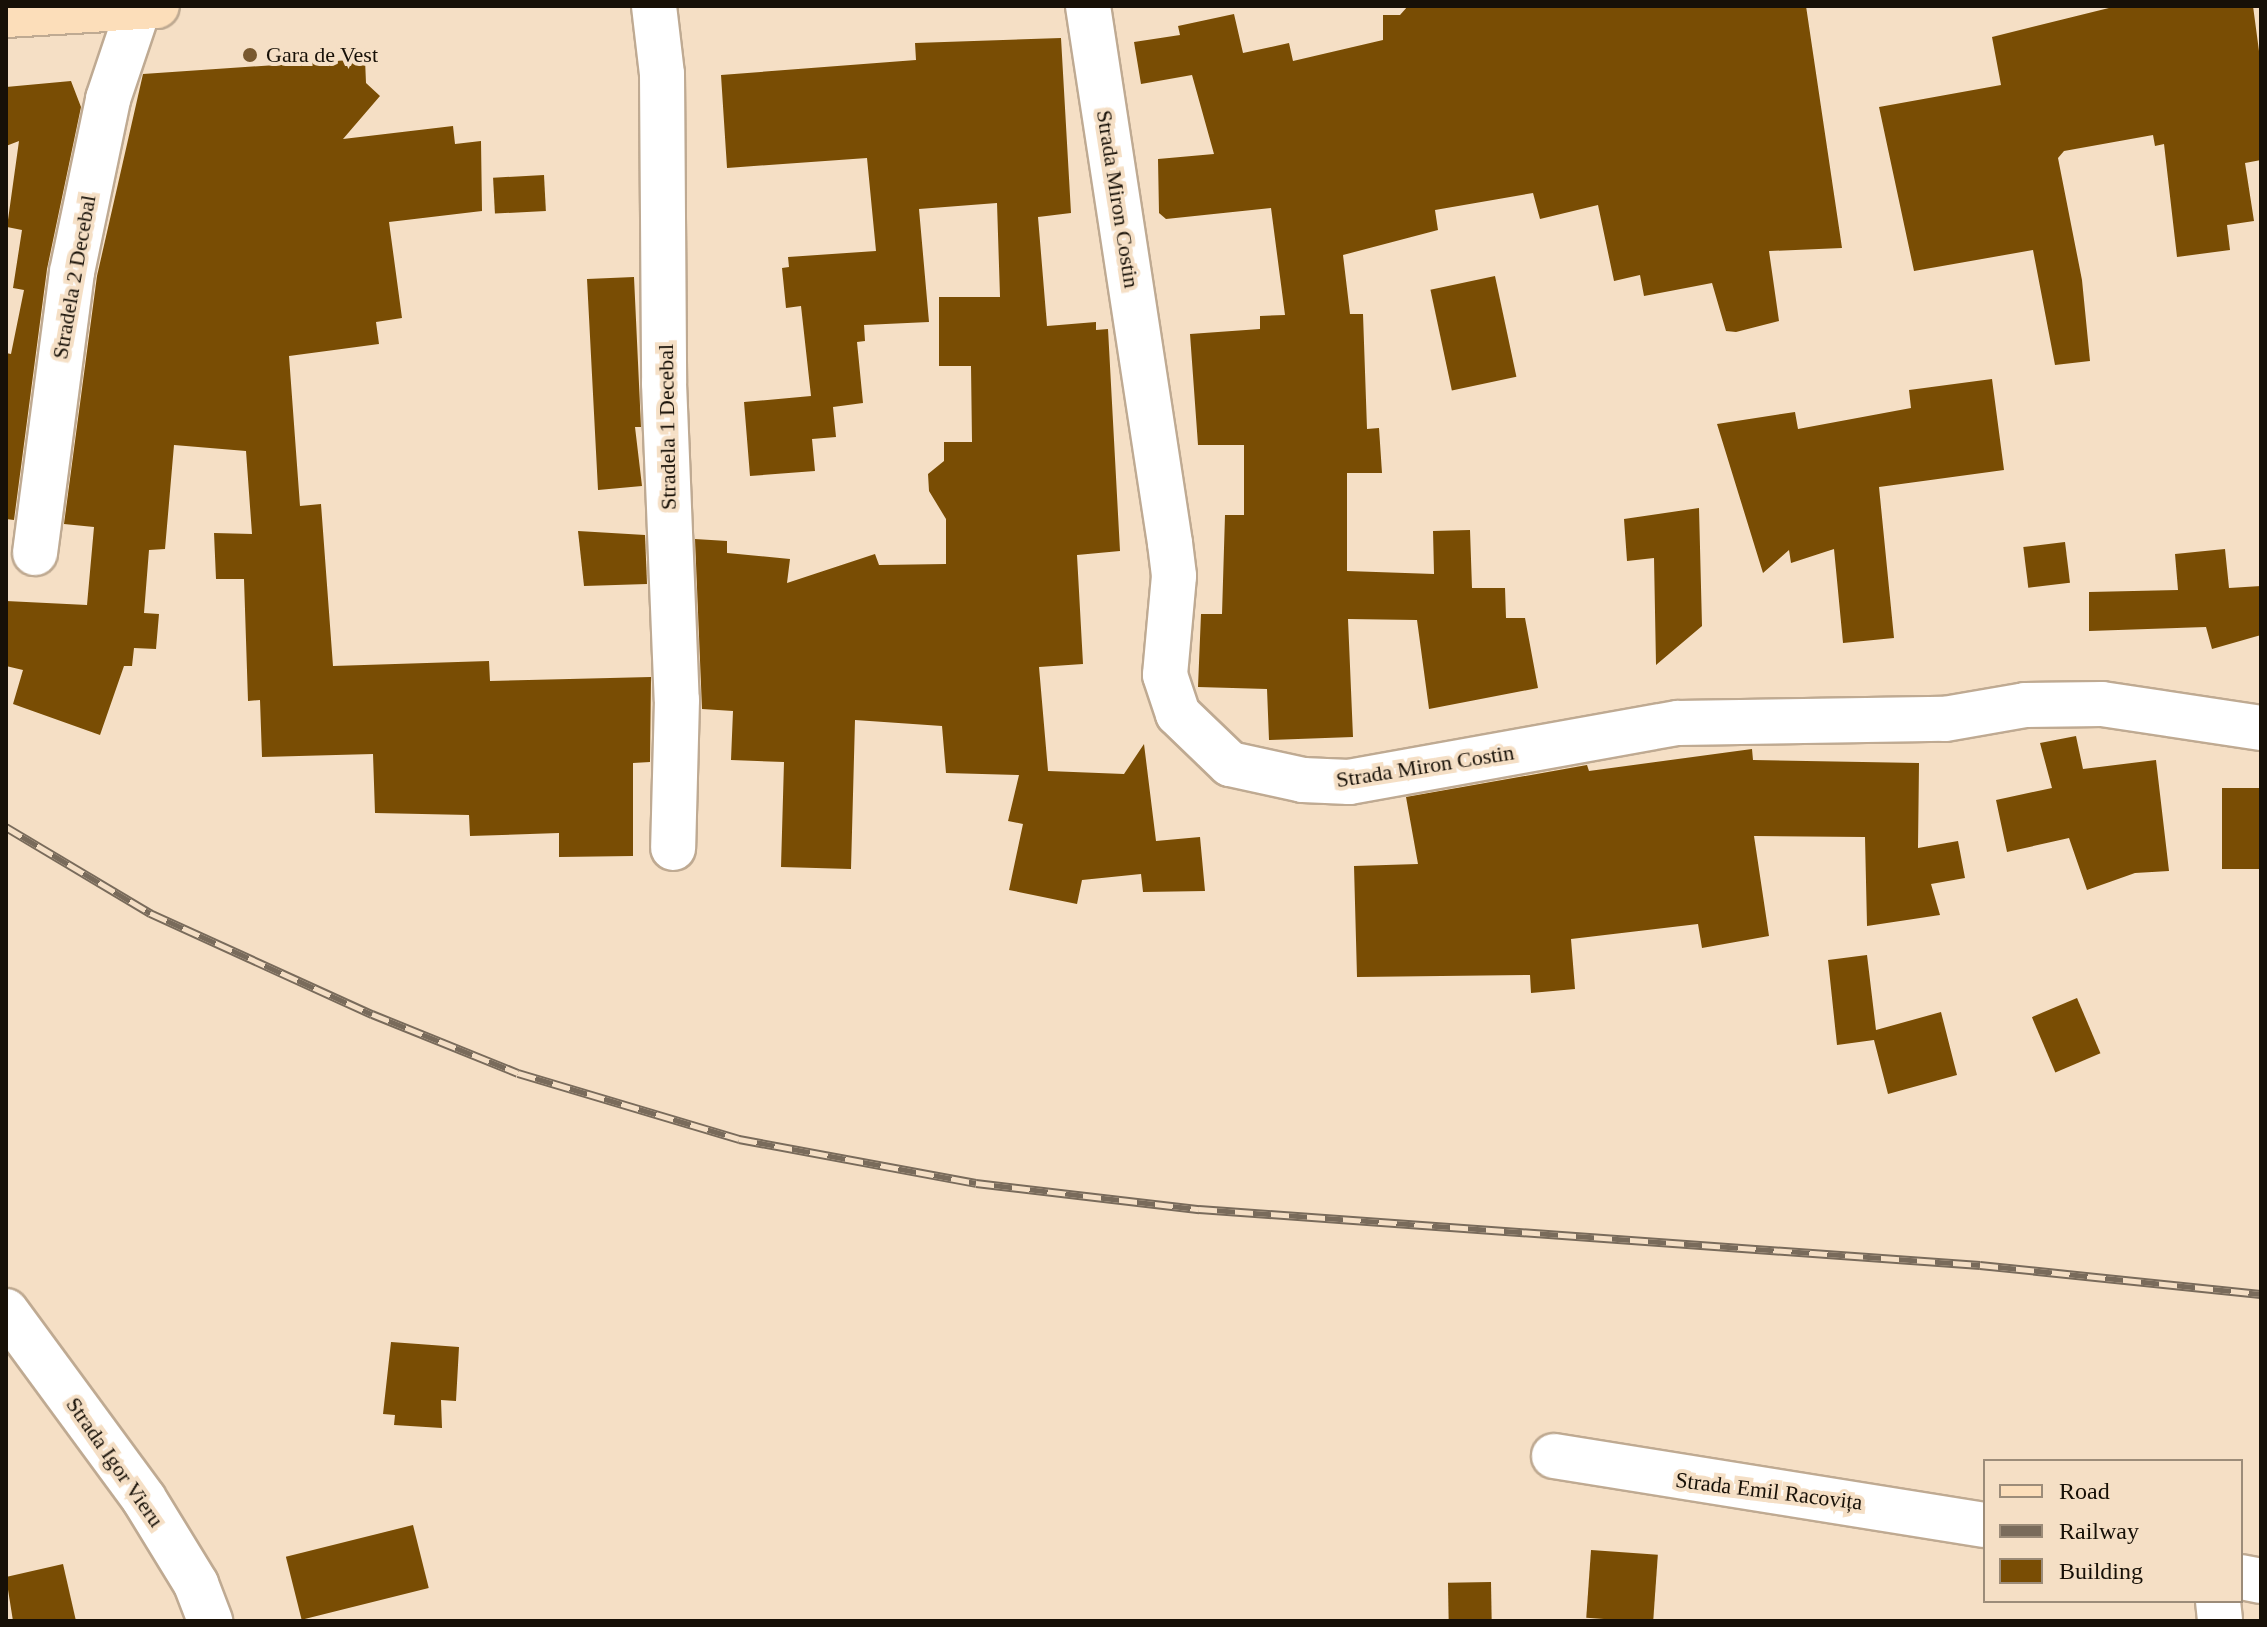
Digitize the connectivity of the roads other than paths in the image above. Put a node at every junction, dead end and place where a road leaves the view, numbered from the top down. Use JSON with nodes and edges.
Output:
{"nodes":[{"id":1,"x":654,"y":6,"type":"edge"},
{"id":2,"x":1088,"y":6,"type":"edge"},
{"id":3,"x":148,"y":7,"type":"edge"},
{"id":4,"x":6,"y":15,"type":"edge"},
{"id":5,"x":35,"y":553,"type":"dead end"},
{"id":6,"x":2261,"y":728,"type":"edge"},
{"id":7,"x":673,"y":848,"type":"dead end"},
{"id":8,"x":7,"y":1314,"type":"edge"},
{"id":9,"x":1554,"y":1456,"type":"dead end"},
{"id":10,"x":1983,"y":1525,"type":"edge"},
{"id":11,"x":210,"y":1621,"type":"edge"}],
"edges":[{"from":1,"to":7,"type":"street","name":"Stradela 1 Decebal"},
{"from":2,"to":6,"type":"street","name":"Strada Miron Costin"},
{"from":3,"to":4,"type":"main road"},
{"from":3,"to":5,"type":"street","name":"Stradela 2 Decebal"},
{"from":8,"to":11,"type":"street","name":"Strada Igor Vieru"},
{"from":9,"to":10,"type":"street","name":"Strada Emil Racovița"}]}
